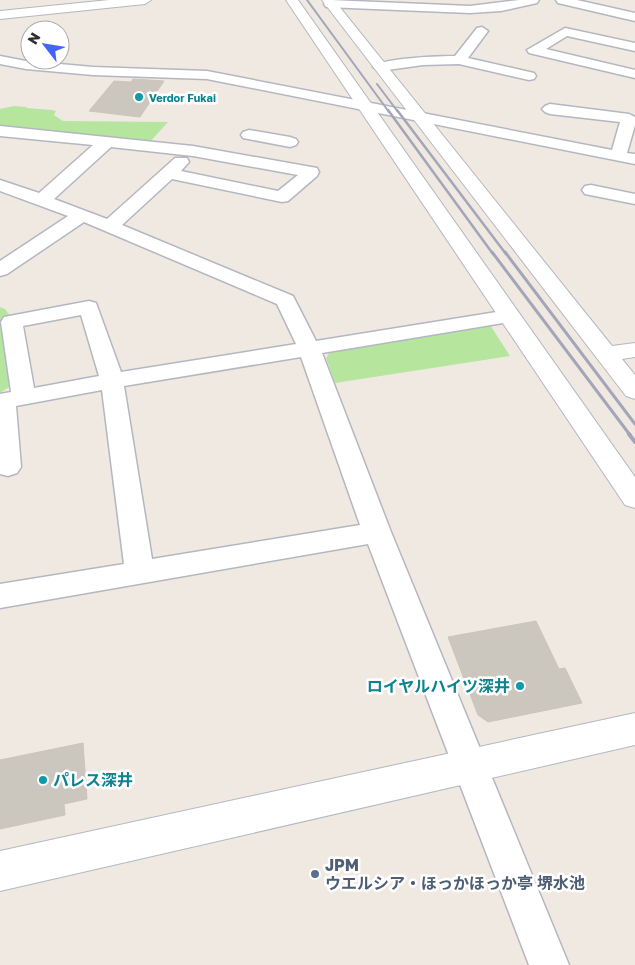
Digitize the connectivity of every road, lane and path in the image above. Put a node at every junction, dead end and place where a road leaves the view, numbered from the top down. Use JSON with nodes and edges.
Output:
{"nodes":[{"id":1,"x":138,"y":0,"type":"edge"},
{"id":2,"x":292,"y":0,"type":"edge"},
{"id":3,"x":533,"y":0,"type":"edge"},
{"id":4,"x":562,"y":0,"type":"edge"},
{"id":5,"x":329,"y":2,"type":"edge"},
{"id":6,"x":444,"y":4,"type":"edge"},
{"id":7,"x":0,"y":15,"type":"edge"},
{"id":8,"x":635,"y":17,"type":"edge"},
{"id":9,"x":635,"y":26,"type":"edge"},
{"id":10,"x":468,"y":28,"type":"dead end"},
{"id":11,"x":482,"y":30,"type":"junction"},
{"id":12,"x":496,"y":33,"type":"dead end"},
{"id":13,"x":611,"y":42,"type":"junction"},
{"id":14,"x":635,"y":47,"type":"edge"},
{"id":15,"x":0,"y":60,"type":"edge"},
{"id":16,"x":459,"y":60,"type":"junction"},
{"id":17,"x":380,"y":67,"type":"junction"},
{"id":18,"x":606,"y":68,"type":"junction"},
{"id":19,"x":635,"y":74,"type":"edge"},
{"id":20,"x":530,"y":76,"type":"dead end"},
{"id":21,"x":589,"y":79,"type":"dead end"},
{"id":22,"x":364,"y":105,"type":"junction"},
{"id":23,"x":550,"y":108,"type":"dead end"},
{"id":24,"x":420,"y":118,"type":"junction"},
{"id":25,"x":0,"y":130,"type":"edge"},
{"id":26,"x":248,"y":135,"type":"dead end"},
{"id":27,"x":268,"y":139,"type":"junction"},
{"id":28,"x":107,"y":142,"type":"junction"},
{"id":29,"x":290,"y":142,"type":"dead end"},
{"id":30,"x":192,"y":151,"type":"junction"},
{"id":31,"x":618,"y":156,"type":"junction"},
{"id":32,"x":635,"y":159,"type":"edge"},
{"id":33,"x":246,"y":161,"type":"junction"},
{"id":34,"x":168,"y":173,"type":"junction"},
{"id":35,"x":0,"y":185,"type":"edge"},
{"id":36,"x":591,"y":190,"type":"dead end"},
{"id":37,"x":635,"y":199,"type":"edge"},
{"id":38,"x":41,"y":201,"type":"junction"},
{"id":39,"x":82,"y":215,"type":"junction"},
{"id":40,"x":110,"y":226,"type":"junction"},
{"id":41,"x":0,"y":270,"type":"edge"},
{"id":42,"x":509,"y":316,"type":"junction"},
{"id":43,"x":309,"y":349,"type":"junction"},
{"id":44,"x":635,"y":350,"type":"edge"},
{"id":45,"x":606,"y":354,"type":"junction"},
{"id":46,"x":112,"y":381,"type":"junction"},
{"id":47,"x":635,"y":391,"type":"edge"},
{"id":48,"x":9,"y":400,"type":"edge"},
{"id":49,"x":8,"y":467,"type":"dead end"},
{"id":50,"x":635,"y":498,"type":"edge"},
{"id":51,"x":377,"y":532,"type":"junction"},
{"id":52,"x":140,"y":573,"type":"junction"},
{"id":53,"x":0,"y":596,"type":"edge"},
{"id":54,"x":635,"y":729,"type":"edge"},
{"id":55,"x":470,"y":766,"type":"junction"},
{"id":56,"x":0,"y":871,"type":"edge"},
{"id":57,"x":548,"y":965,"type":"edge"}],
"edges":[{"from":1,"to":7,"type":"street"},
{"from":2,"to":22,"type":"street"},
{"from":3,"to":6,"type":"street"},
{"from":4,"to":8,"type":"street"},
{"from":5,"to":6,"type":"street"},
{"from":5,"to":17,"type":"street"},
{"from":9,"to":13,"type":"street"},
{"from":10,"to":11,"type":"street"},
{"from":11,"to":12,"type":"street"},
{"from":11,"to":16,"type":"street"},
{"from":13,"to":14,"type":"street"},
{"from":13,"to":18,"type":"street"},
{"from":15,"to":22,"type":"street"},
{"from":16,"to":17,"type":"street"},
{"from":16,"to":20,"type":"street"},
{"from":17,"to":24,"type":"street"},
{"from":18,"to":19,"type":"street"},
{"from":18,"to":21,"type":"street"},
{"from":22,"to":24,"type":"street"},
{"from":22,"to":42,"type":"street"},
{"from":23,"to":31,"type":"street"},
{"from":24,"to":31,"type":"street"},
{"from":24,"to":45,"type":"street"},
{"from":25,"to":28,"type":"street"},
{"from":26,"to":27,"type":"street"},
{"from":27,"to":29,"type":"street"},
{"from":27,"to":33,"type":"street"},
{"from":28,"to":30,"type":"street"},
{"from":28,"to":38,"type":"street"},
{"from":30,"to":33,"type":"street"},
{"from":30,"to":34,"type":"street"},
{"from":31,"to":32,"type":"street"},
{"from":33,"to":34,"type":"street"},
{"from":34,"to":40,"type":"street"},
{"from":35,"to":38,"type":"street"},
{"from":36,"to":37,"type":"street"},
{"from":38,"to":39,"type":"street"},
{"from":39,"to":40,"type":"street"},
{"from":39,"to":41,"type":"street"},
{"from":40,"to":43,"type":"street"},
{"from":42,"to":43,"type":"street"},
{"from":42,"to":50,"type":"street"},
{"from":43,"to":46,"type":"street"},
{"from":43,"to":51,"type":"street"},
{"from":44,"to":45,"type":"street"},
{"from":45,"to":47,"type":"street"},
{"from":46,"to":48,"type":"street"},
{"from":46,"to":48,"type":"street"},
{"from":46,"to":52,"type":"street"},
{"from":48,"to":49,"type":"street"},
{"from":51,"to":52,"type":"street"},
{"from":51,"to":55,"type":"street"},
{"from":52,"to":53,"type":"street"},
{"from":54,"to":55,"type":"street"},
{"from":55,"to":56,"type":"street"},
{"from":55,"to":57,"type":"street"}]}
